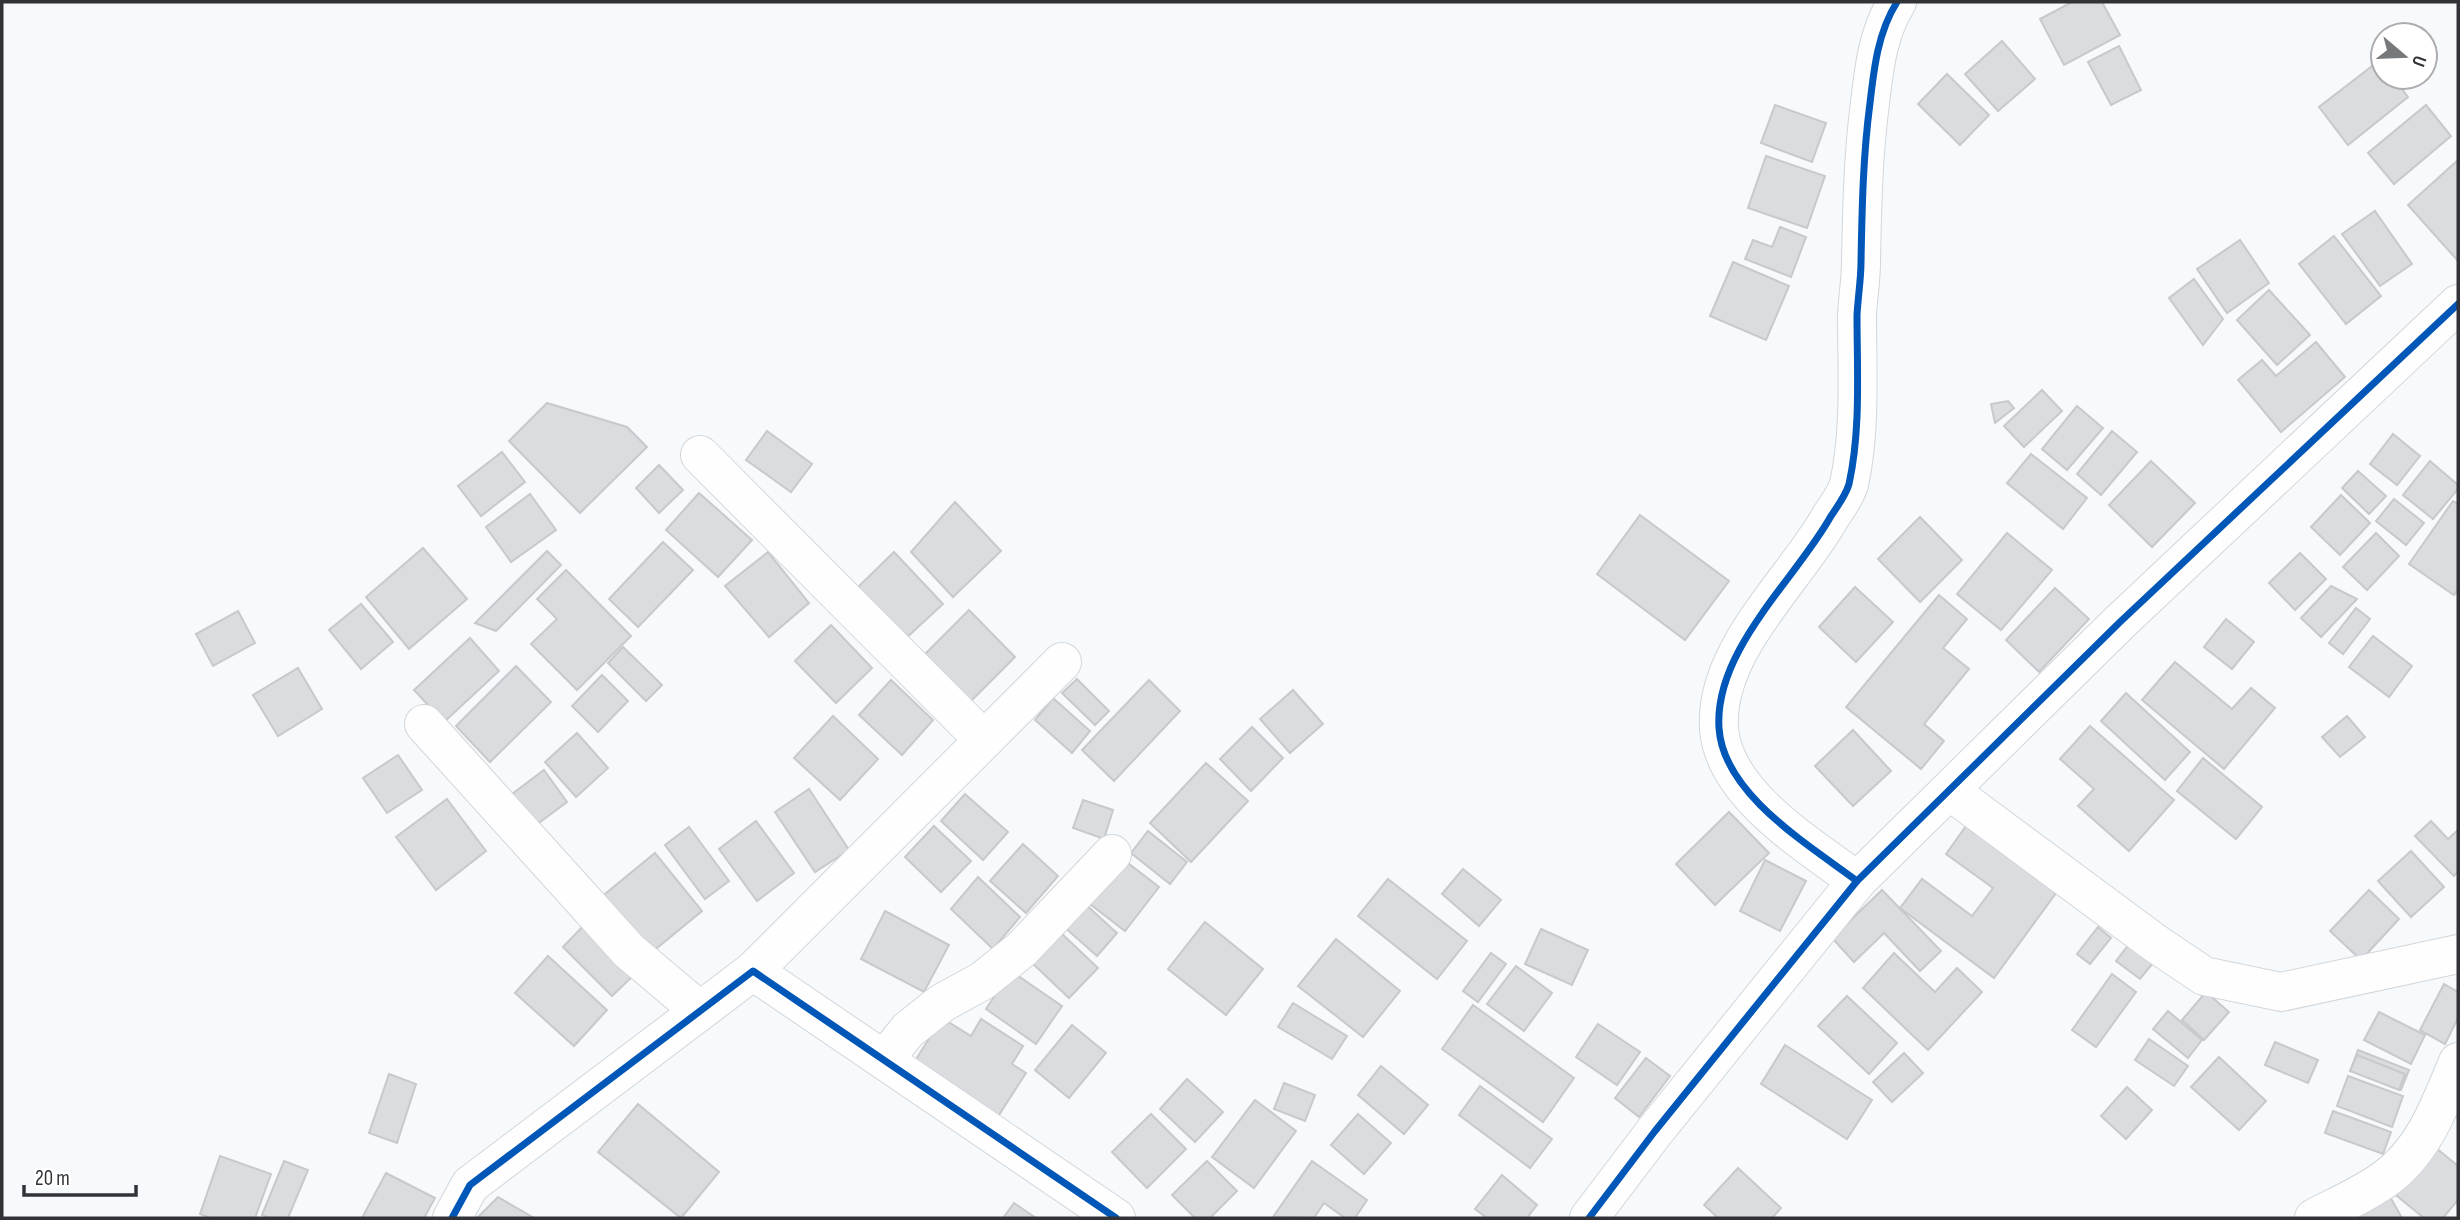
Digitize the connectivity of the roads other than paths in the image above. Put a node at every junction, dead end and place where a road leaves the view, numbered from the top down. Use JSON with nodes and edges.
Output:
{"nodes":[{"id":1,"x":1897,"y":2,"type":"edge"},
{"id":2,"x":2458,"y":304,"type":"edge"},
{"id":3,"x":700,"y":455,"type":"dead end"},
{"id":4,"x":1062,"y":662,"type":"dead end"},
{"id":5,"x":424,"y":724,"type":"dead end"},
{"id":6,"x":984,"y":740,"type":"junction"},
{"id":7,"x":1950,"y":791,"type":"junction"},
{"id":8,"x":1112,"y":854,"type":"dead end"},
{"id":9,"x":1857,"y":881,"type":"junction"},
{"id":10,"x":2458,"y":954,"type":"edge"},
{"id":11,"x":753,"y":971,"type":"junction"},
{"id":12,"x":699,"y":1010,"type":"junction"},
{"id":13,"x":884,"y":1060,"type":"junction"},
{"id":14,"x":2458,"y":1062,"type":"edge"},
{"id":15,"x":452,"y":1218,"type":"edge"},
{"id":16,"x":1116,"y":1218,"type":"edge"},
{"id":17,"x":1589,"y":1218,"type":"edge"},
{"id":18,"x":2314,"y":1218,"type":"edge"}],
"edges":[{"from":1,"to":9,"type":"street"},
{"from":2,"to":7,"type":"street"},
{"from":3,"to":6,"type":"street"},
{"from":4,"to":6,"type":"street"},
{"from":5,"to":12,"type":"street"},
{"from":6,"to":11,"type":"street"},
{"from":7,"to":9,"type":"street"},
{"from":7,"to":10,"type":"street"},
{"from":8,"to":13,"type":"street"},
{"from":9,"to":17,"type":"street"},
{"from":11,"to":12,"type":"street"},
{"from":11,"to":13,"type":"street"},
{"from":12,"to":15,"type":"street"},
{"from":13,"to":16,"type":"street"},
{"from":14,"to":18,"type":"street"}]}
